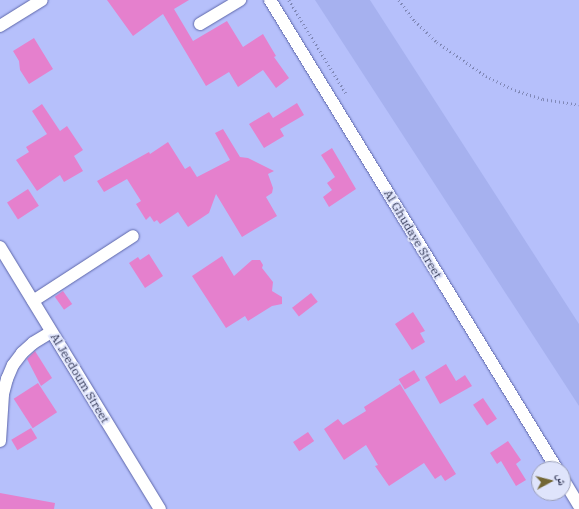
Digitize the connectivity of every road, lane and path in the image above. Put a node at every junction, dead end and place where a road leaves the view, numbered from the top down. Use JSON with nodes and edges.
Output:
{"nodes":[{"id":1,"x":42,"y":0,"type":"edge"},
{"id":2,"x":240,"y":0,"type":"edge"},
{"id":3,"x":270,"y":0,"type":"edge"},
{"id":4,"x":289,"y":0,"type":"edge"},
{"id":5,"x":399,"y":0,"type":"edge"},
{"id":6,"x":200,"y":24,"type":"dead end"},
{"id":7,"x":0,"y":26,"type":"edge"},
{"id":8,"x":347,"y":95,"type":"dead end"},
{"id":9,"x":579,"y":105,"type":"edge"},
{"id":10,"x":133,"y":236,"type":"dead end"},
{"id":11,"x":0,"y":247,"type":"edge"},
{"id":12,"x":34,"y":301,"type":"junction"},
{"id":13,"x":51,"y":332,"type":"junction"},
{"id":14,"x":0,"y":441,"type":"edge"},
{"id":15,"x":552,"y":461,"type":"edge"},
{"id":16,"x":571,"y":493,"type":"edge"},
{"id":17,"x":579,"y":506,"type":"edge"},
{"id":18,"x":160,"y":509,"type":"edge"}],
"edges":[{"from":1,"to":7,"type":"street"},
{"from":2,"to":6,"type":"street"},
{"from":3,"to":15,"type":"street","name":"Al Ghudaye Street"},
{"from":4,"to":8,"type":"path"},
{"from":5,"to":9,"type":"path"},
{"from":10,"to":12,"type":"street"},
{"from":11,"to":12,"type":"street","name":"Al Jeedoum Street"},
{"from":12,"to":13,"type":"street","name":"Al Jeedoum Street"},
{"from":13,"to":14,"type":"street"},
{"from":13,"to":18,"type":"street","name":"Al Jeedoum Street"},
{"from":16,"to":17,"type":"street"}]}
